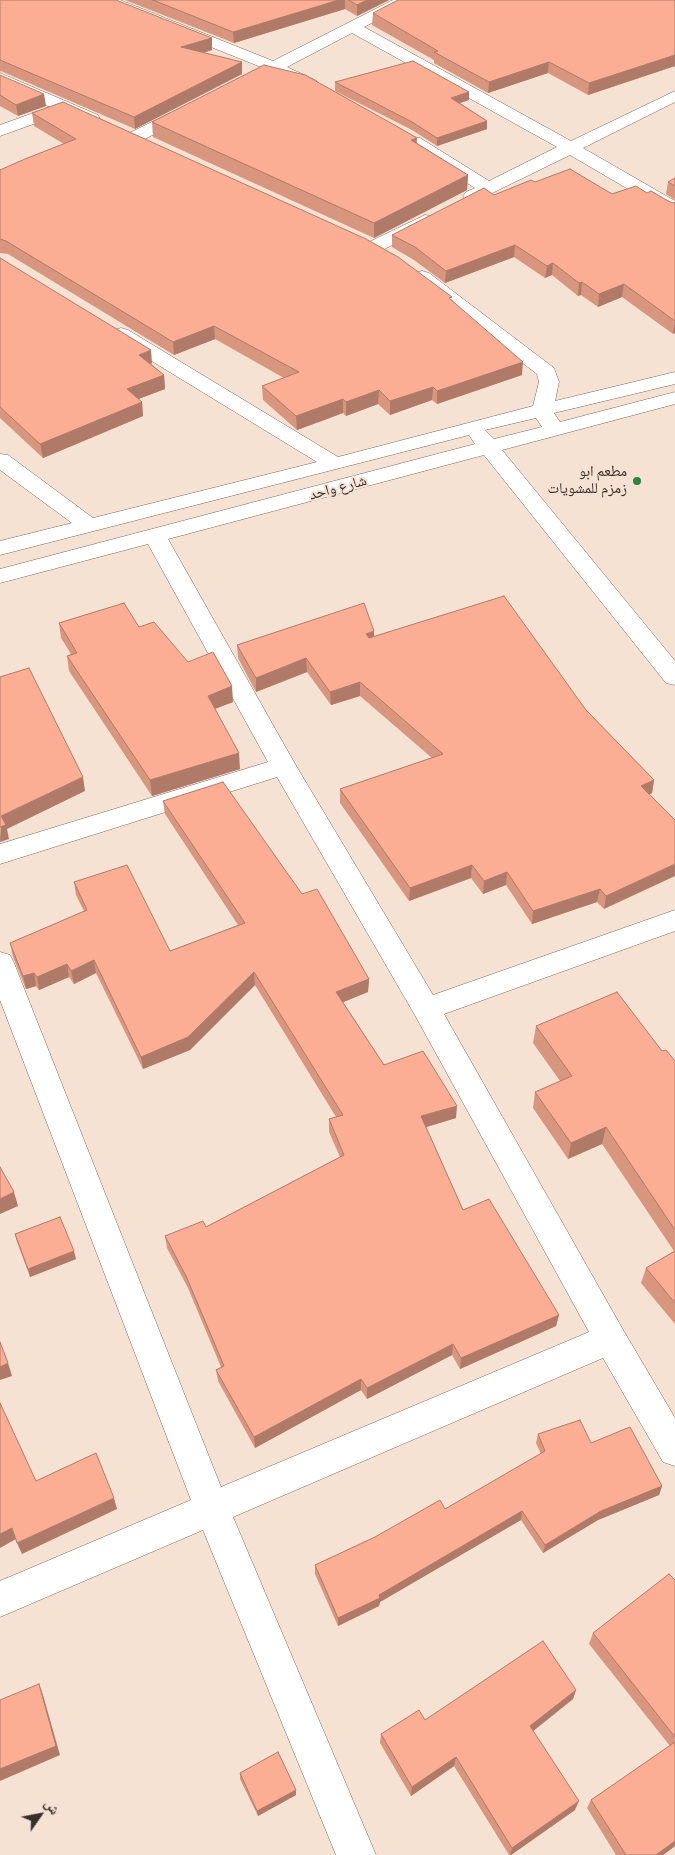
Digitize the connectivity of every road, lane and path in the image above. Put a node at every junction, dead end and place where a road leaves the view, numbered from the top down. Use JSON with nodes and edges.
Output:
{"nodes":[{"id":1,"x":106,"y":0,"type":"edge"},
{"id":2,"x":405,"y":0,"type":"edge"},
{"id":3,"x":353,"y":27,"type":"junction"},
{"id":4,"x":274,"y":67,"type":"junction"},
{"id":5,"x":0,"y":78,"type":"edge"},
{"id":6,"x":248,"y":80,"type":"edge"},
{"id":7,"x":325,"y":92,"type":"edge"},
{"id":8,"x":675,"y":96,"type":"edge"},
{"id":9,"x":196,"y":106,"type":"edge"},
{"id":10,"x":65,"y":107,"type":"junction"},
{"id":11,"x":0,"y":131,"type":"edge"},
{"id":12,"x":397,"y":132,"type":"edge"},
{"id":13,"x":135,"y":137,"type":"junction"},
{"id":14,"x":152,"y":145,"type":"edge"},
{"id":15,"x":571,"y":148,"type":"junction"},
{"id":16,"x":488,"y":188,"type":"junction"},
{"id":17,"x":675,"y":209,"type":"edge"},
{"id":18,"x":356,"y":239,"type":"edge"},
{"id":19,"x":374,"y":247,"type":"junction"},
{"id":20,"x":390,"y":256,"type":"edge"},
{"id":21,"x":406,"y":265,"type":"edge"},
{"id":22,"x":109,"y":326,"type":"edge"},
{"id":23,"x":675,"y":378,"type":"edge"},
{"id":24,"x":675,"y":398,"type":"edge"},
{"id":25,"x":542,"y":410,"type":"junction"},
{"id":26,"x":473,"y":427,"type":"junction"},
{"id":27,"x":553,"y":429,"type":"junction"},
{"id":28,"x":488,"y":448,"type":"junction"},
{"id":29,"x":0,"y":460,"type":"edge"},
{"id":30,"x":335,"y":464,"type":"junction"},
{"id":31,"x":89,"y":525,"type":"junction"},
{"id":32,"x":155,"y":536,"type":"junction"},
{"id":33,"x":0,"y":548,"type":"edge"},
{"id":34,"x":0,"y":576,"type":"edge"},
{"id":35,"x":675,"y":677,"type":"edge"},
{"id":36,"x":283,"y":766,"type":"junction"},
{"id":37,"x":0,"y":854,"type":"edge"},
{"id":38,"x":675,"y":920,"type":"edge"},
{"id":39,"x":0,"y":962,"type":"edge"},
{"id":40,"x":426,"y":1009,"type":"junction"},
{"id":41,"x":610,"y":1339,"type":"junction"},
{"id":42,"x":675,"y":1450,"type":"edge"},
{"id":43,"x":212,"y":1509,"type":"junction"},
{"id":44,"x":0,"y":1599,"type":"edge"},
{"id":45,"x":356,"y":1855,"type":"edge"}],
"edges":[{"from":1,"to":4,"type":"street"},
{"from":2,"to":3,"type":"street"},
{"from":3,"to":4,"type":"street"},
{"from":3,"to":15,"type":"street"},
{"from":4,"to":6,"type":"street"},
{"from":4,"to":7,"type":"street"},
{"from":5,"to":10,"type":"street"},
{"from":8,"to":15,"type":"street"},
{"from":9,"to":13,"type":"street"},
{"from":10,"to":11,"type":"street"},
{"from":10,"to":13,"type":"street"},
{"from":12,"to":16,"type":"street"},
{"from":13,"to":14,"type":"street"},
{"from":15,"to":16,"type":"street"},
{"from":15,"to":17,"type":"street"},
{"from":16,"to":19,"type":"street"},
{"from":18,"to":19,"type":"street"},
{"from":19,"to":20,"type":"street"},
{"from":21,"to":25,"type":"street"},
{"from":22,"to":30,"type":"street"},
{"from":23,"to":25,"type":"street","name":"شارع واحد"},
{"from":24,"to":27,"type":"street","name":"شارع واحد"},
{"from":25,"to":26,"type":"street","name":"شارع واحد"},
{"from":25,"to":27,"type":"street"},
{"from":26,"to":28,"type":"street"},
{"from":26,"to":30,"type":"street","name":"شارع واحد"},
{"from":27,"to":28,"type":"street","name":"شارع واحد"},
{"from":28,"to":32,"type":"street","name":"شارع واحد"},
{"from":28,"to":35,"type":"street"},
{"from":29,"to":31,"type":"street"},
{"from":30,"to":31,"type":"street","name":"شارع واحد"},
{"from":31,"to":33,"type":"street","name":"شارع واحد"},
{"from":32,"to":34,"type":"street","name":"شارع واحد"},
{"from":32,"to":36,"type":"street"},
{"from":36,"to":37,"type":"street"},
{"from":36,"to":40,"type":"street"},
{"from":38,"to":40,"type":"street"},
{"from":39,"to":43,"type":"street"},
{"from":40,"to":41,"type":"street"},
{"from":41,"to":42,"type":"street"},
{"from":41,"to":43,"type":"street"},
{"from":43,"to":44,"type":"street"},
{"from":43,"to":45,"type":"street"}]}
